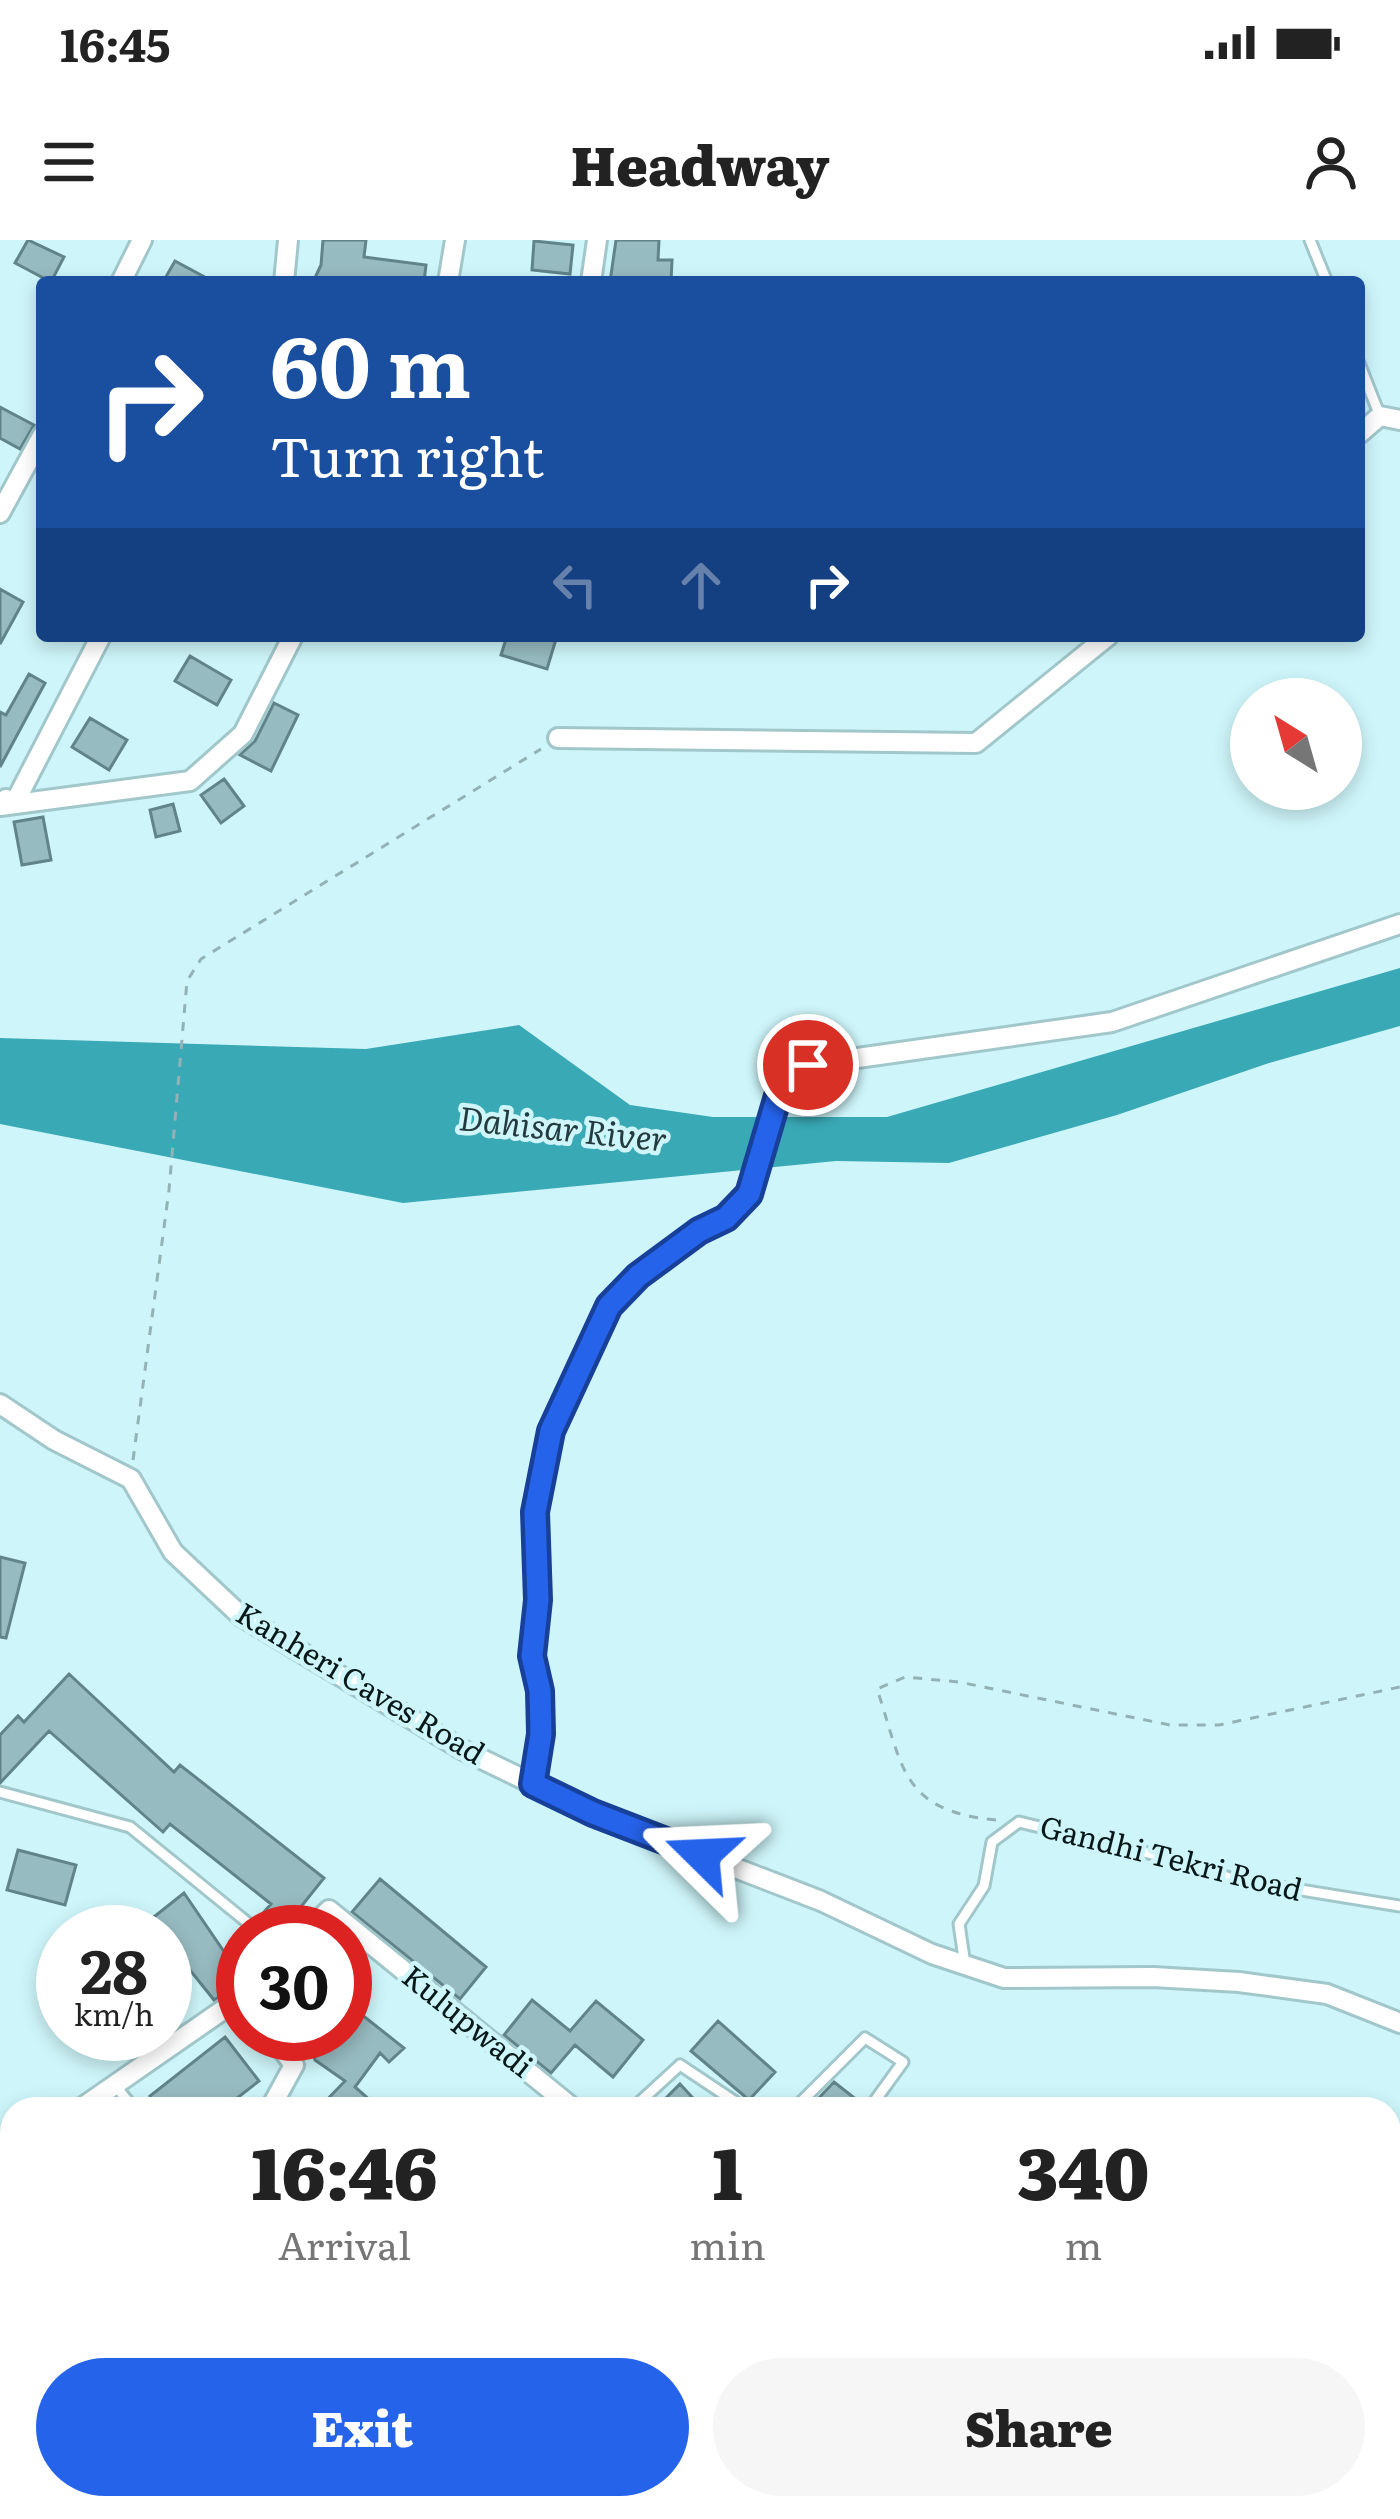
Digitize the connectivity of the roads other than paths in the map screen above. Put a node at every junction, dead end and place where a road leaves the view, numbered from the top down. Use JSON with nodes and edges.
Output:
{"nodes":[{"id":1,"x":142,"y":240,"type":"edge"},
{"id":2,"x":288,"y":240,"type":"edge"},
{"id":3,"x":454,"y":240,"type":"edge"},
{"id":4,"x":597,"y":240,"type":"edge"},
{"id":5,"x":1310,"y":240,"type":"edge"},
{"id":6,"x":124,"y":276,"type":"edge"},
{"id":7,"x":285,"y":276,"type":"edge"},
{"id":8,"x":449,"y":276,"type":"edge"},
{"id":9,"x":592,"y":276,"type":"edge"},
{"id":10,"x":1325,"y":276,"type":"edge"},
{"id":11,"x":1365,"y":374,"type":"edge"},
{"id":12,"x":1390,"y":418,"type":"edge"},
{"id":13,"x":36,"y":447,"type":"edge"},
{"id":14,"x":0,"y":513,"type":"edge"},
{"id":15,"x":98,"y":642,"type":"edge"},
{"id":16,"x":290,"y":642,"type":"edge"},
{"id":17,"x":1101,"y":642,"type":"edge"},
{"id":18,"x":558,"y":738,"type":"road end"},
{"id":19,"x":5,"y":802,"type":"edge"},
{"id":20,"x":1400,"y":924,"type":"edge"},
{"id":21,"x":0,"y":1404,"type":"edge"},
{"id":22,"x":533,"y":1784,"type":"junction"},
{"id":23,"x":0,"y":1792,"type":"edge"},
{"id":24,"x":227,"y":1905,"type":"edge"},
{"id":25,"x":1400,"y":1906,"type":"edge"},
{"id":26,"x":372,"y":1945,"type":"edge"},
{"id":27,"x":965,"y":1965,"type":"junction"},
{"id":28,"x":216,"y":2016,"type":"edge"},
{"id":29,"x":1400,"y":2023,"type":"edge"},
{"id":30,"x":290,"y":2061,"type":"edge"},
{"id":31,"x":115,"y":2085,"type":"junction"},
{"id":32,"x":98,"y":2097,"type":"edge"},
{"id":33,"x":124,"y":2097,"type":"edge"},
{"id":34,"x":278,"y":2097,"type":"edge"},
{"id":35,"x":559,"y":2097,"type":"edge"},
{"id":36,"x":645,"y":2097,"type":"edge"},
{"id":37,"x":728,"y":2097,"type":"edge"},
{"id":38,"x":806,"y":2097,"type":"edge"},
{"id":39,"x":878,"y":2097,"type":"edge"}],
"edges":[{"from":1,"to":6,"type":"street"},
{"from":2,"to":7,"type":"street"},
{"from":3,"to":8,"type":"street"},
{"from":4,"to":9,"type":"street"},
{"from":5,"to":10,"type":"lane"},
{"from":11,"to":12,"type":"lane"},
{"from":13,"to":14,"type":"street"},
{"from":15,"to":19,"type":"street"},
{"from":16,"to":19,"type":"street"},
{"from":17,"to":18,"type":"street"},
{"from":20,"to":22,"type":"street"},
{"from":21,"to":22,"type":"street","name":"Kanheri Caves Road"},
{"from":22,"to":27,"type":"street","name":"Kanheri Caves Road"},
{"from":23,"to":24,"type":"lane"},
{"from":25,"to":27,"type":"lane","name":"Gandhi Tekri Road"},
{"from":26,"to":35,"type":"street","name":"Kulupwadi"},
{"from":27,"to":29,"type":"street","name":"Kanheri Caves Road"},
{"from":28,"to":31,"type":"street"},
{"from":30,"to":34,"type":"street"},
{"from":31,"to":32,"type":"street"},
{"from":31,"to":33,"type":"lane"},
{"from":36,"to":37,"type":"lane"},
{"from":38,"to":39,"type":"lane"}]}
